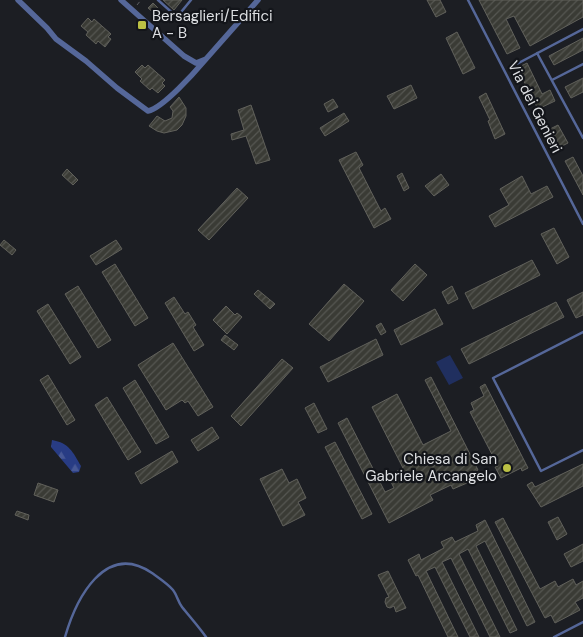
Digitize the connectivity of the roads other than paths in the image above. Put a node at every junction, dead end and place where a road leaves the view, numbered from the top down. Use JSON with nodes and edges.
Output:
{"nodes":[{"id":1,"x":18,"y":0,"type":"edge"},
{"id":2,"x":121,"y":0,"type":"edge"},
{"id":3,"x":158,"y":0,"type":"edge"},
{"id":4,"x":192,"y":0,"type":"edge"},
{"id":5,"x":258,"y":0,"type":"edge"},
{"id":6,"x":468,"y":0,"type":"edge"},
{"id":7,"x":583,"y":29,"type":"edge"},
{"id":8,"x":537,"y":53,"type":"junction"},
{"id":9,"x":206,"y":60,"type":"junction"},
{"id":10,"x":583,"y":64,"type":"edge"},
{"id":11,"x":511,"y":67,"type":"dead end"},
{"id":12,"x":552,"y":80,"type":"junction"},
{"id":13,"x":583,"y":138,"type":"edge"},
{"id":14,"x":583,"y":224,"type":"edge"},
{"id":15,"x":583,"y":332,"type":"edge"},
{"id":16,"x":583,"y":450,"type":"edge"},
{"id":17,"x":583,"y":622,"type":"edge"},
{"id":18,"x":65,"y":637,"type":"edge"},
{"id":19,"x":206,"y":637,"type":"edge"},
{"id":20,"x":554,"y":637,"type":"edge"}],
"edges":[{"from":1,"to":9,"type":"street"},
{"from":2,"to":9,"type":"street"},
{"from":3,"to":4,"type":"lane"},
{"from":5,"to":9,"type":"street"},
{"from":6,"to":14,"type":"lane","name":"Via dei Genieri"},
{"from":7,"to":8,"type":"lane"},
{"from":8,"to":11,"type":"lane"},
{"from":8,"to":12,"type":"lane"},
{"from":10,"to":12,"type":"lane"},
{"from":12,"to":13,"type":"lane"},
{"from":15,"to":16,"type":"lane"},
{"from":17,"to":20,"type":"lane"},
{"from":18,"to":19,"type":"lane"}]}
